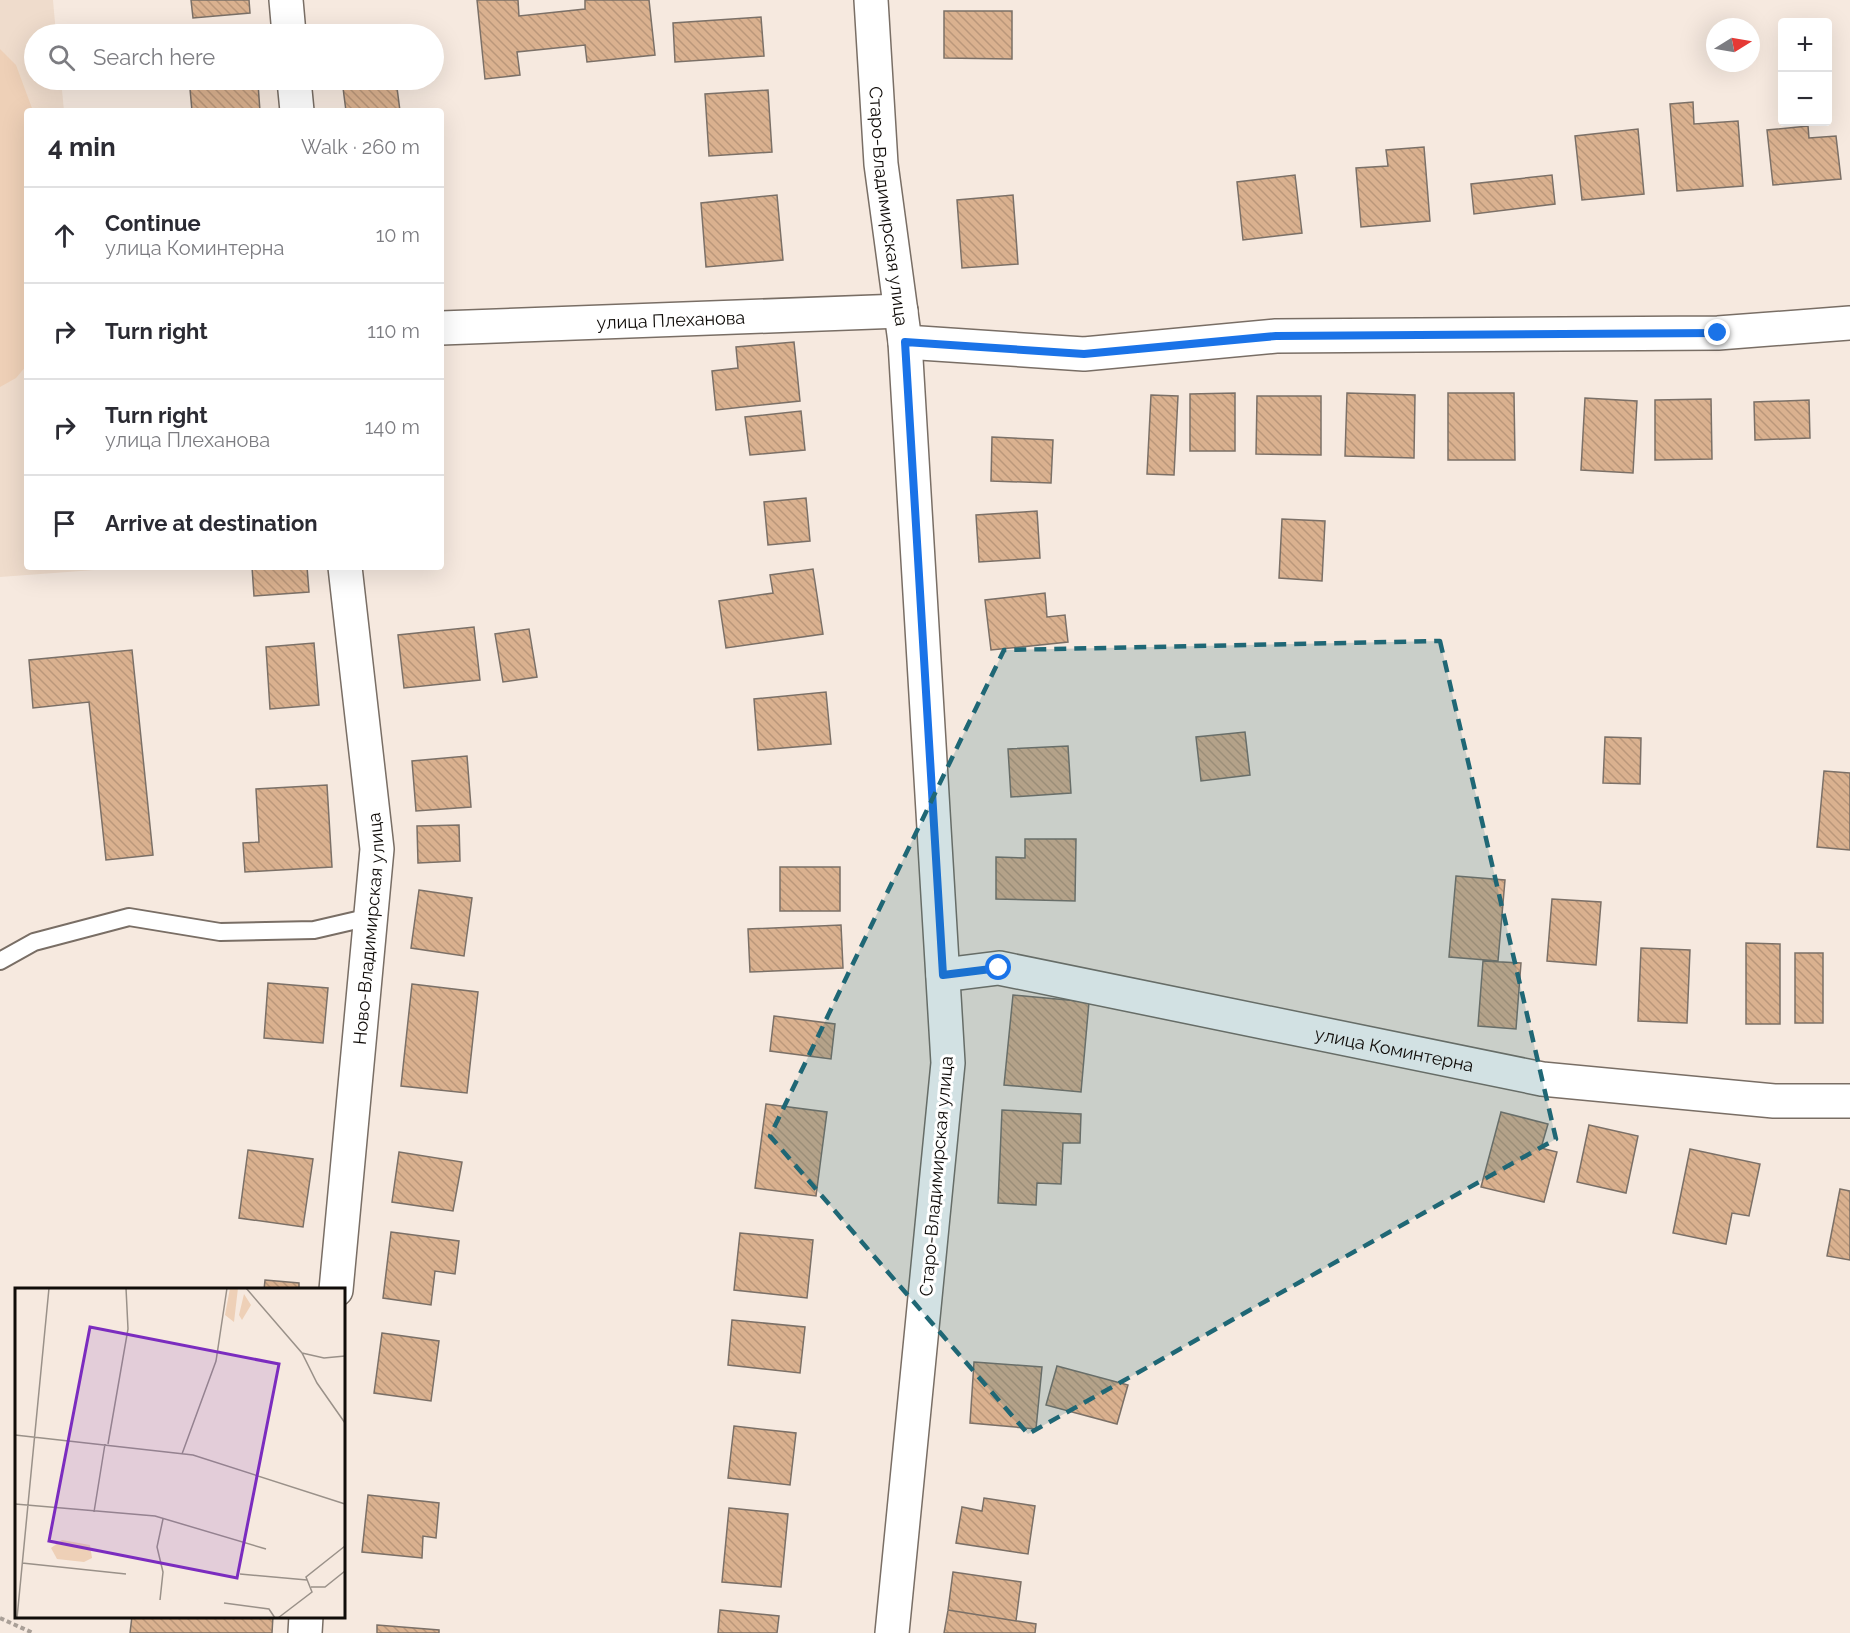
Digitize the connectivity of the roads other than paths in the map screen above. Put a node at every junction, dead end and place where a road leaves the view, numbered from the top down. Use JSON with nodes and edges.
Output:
{"nodes":[{"id":1,"x":286,"y":0,"type":"edge"},
{"id":2,"x":871,"y":0,"type":"edge"},
{"id":3,"x":288,"y":24,"type":"edge"},
{"id":4,"x":295,"y":90,"type":"edge"},
{"id":5,"x":297,"y":108,"type":"edge"},
{"id":6,"x":900,"y":311,"type":"junction"},
{"id":7,"x":1850,"y":323,"type":"edge"},
{"id":8,"x":444,"y":328,"type":"edge"},
{"id":9,"x":905,"y":342,"type":"junction"},
{"id":10,"x":345,"y":570,"type":"edge"},
{"id":11,"x":370,"y":917,"type":"junction"},
{"id":12,"x":0,"y":961,"type":"edge"},
{"id":13,"x":943,"y":975,"type":"junction"},
{"id":14,"x":1850,"y":1101,"type":"edge"},
{"id":15,"x":336,"y":1288,"type":"edge"},
{"id":16,"x":306,"y":1618,"type":"edge"},
{"id":17,"x":304,"y":1633,"type":"edge"},
{"id":18,"x":892,"y":1633,"type":"edge"}],
"edges":[{"from":1,"to":3,"type":"street"},
{"from":2,"to":6,"type":"street","name":"Старо-Владимирская улица"},
{"from":4,"to":5,"type":"street"},
{"from":6,"to":8,"type":"street","name":"улица Плеханова"},
{"from":6,"to":9,"type":"street","name":"Старо-Владимирская улица"},
{"from":7,"to":9,"type":"street"},
{"from":9,"to":13,"type":"street","name":"Старо-Владимирская улица"},
{"from":10,"to":11,"type":"street","name":"Ново-Владимирская улица"},
{"from":11,"to":12,"type":"lane"},
{"from":11,"to":15,"type":"street","name":"Ново-Владимирская улица"},
{"from":13,"to":14,"type":"street","name":"улица Коминтерна"},
{"from":13,"to":18,"type":"street","name":"Старо-Владимирская улица"},
{"from":16,"to":17,"type":"street"}]}
